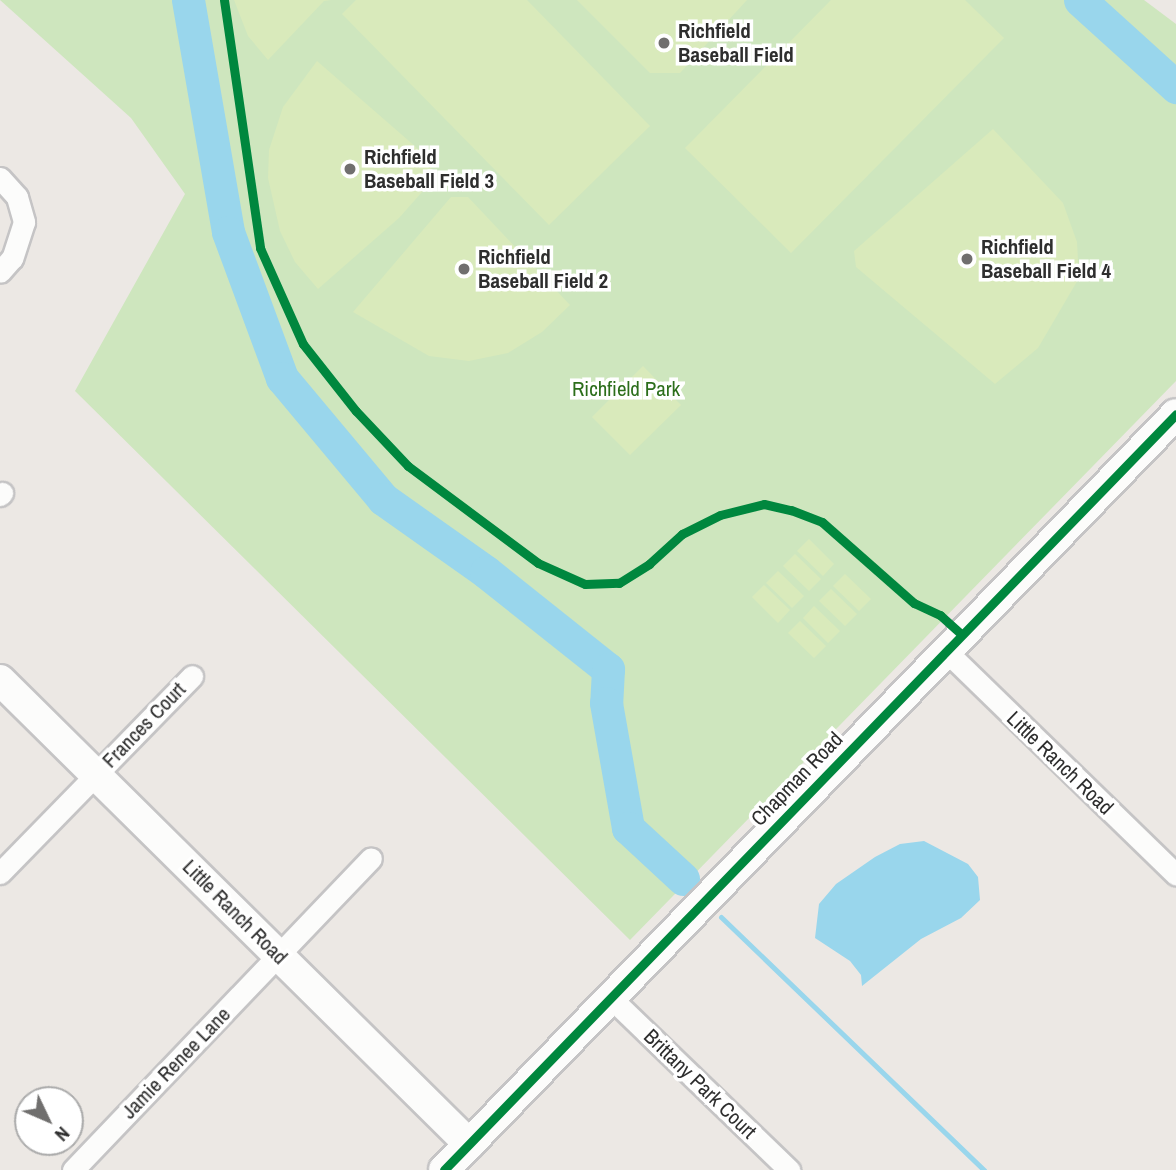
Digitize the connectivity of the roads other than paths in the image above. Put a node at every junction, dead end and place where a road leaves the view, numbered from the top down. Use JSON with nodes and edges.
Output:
{"nodes":[{"id":1,"x":0,"y":178,"type":"edge"},
{"id":2,"x":6,"y":265,"type":"edge"},
{"id":3,"x":1176,"y":414,"type":"edge"},
{"id":4,"x":945,"y":650,"type":"junction"},
{"id":5,"x":192,"y":676,"type":"dead end"},
{"id":6,"x":0,"y":680,"type":"edge"},
{"id":7,"x":96,"y":775,"type":"junction"},
{"id":8,"x":371,"y":858,"type":"dead end"},
{"id":9,"x":0,"y":873,"type":"edge"},
{"id":10,"x":1176,"y":875,"type":"edge"},
{"id":11,"x":279,"y":956,"type":"junction"},
{"id":12,"x":611,"y":998,"type":"junction"},
{"id":13,"x":469,"y":1144,"type":"junction"},
{"id":14,"x":73,"y":1170,"type":"edge"},
{"id":15,"x":444,"y":1170,"type":"edge"},
{"id":16,"x":789,"y":1170,"type":"edge"}],
"edges":[{"from":1,"to":2,"type":"street"},
{"from":3,"to":4,"type":"street","name":"Chapman Road"},
{"from":4,"to":10,"type":"street","name":"Little Ranch Road"},
{"from":4,"to":12,"type":"street","name":"Chapman Road"},
{"from":5,"to":7,"type":"street","name":"Frances Court"},
{"from":6,"to":7,"type":"street","name":"Little Ranch Road"},
{"from":7,"to":9,"type":"street","name":"Frances Court"},
{"from":7,"to":11,"type":"street","name":"Little Ranch Road"},
{"from":8,"to":11,"type":"street","name":"Jamie Renee Lane"},
{"from":11,"to":13,"type":"street","name":"Little Ranch Road"},
{"from":11,"to":14,"type":"street","name":"Jamie Renee Lane"},
{"from":12,"to":13,"type":"street","name":"Chapman Road"},
{"from":12,"to":16,"type":"street","name":"Brittany Park Court"},
{"from":13,"to":15,"type":"street","name":"Chapman Road"}]}
